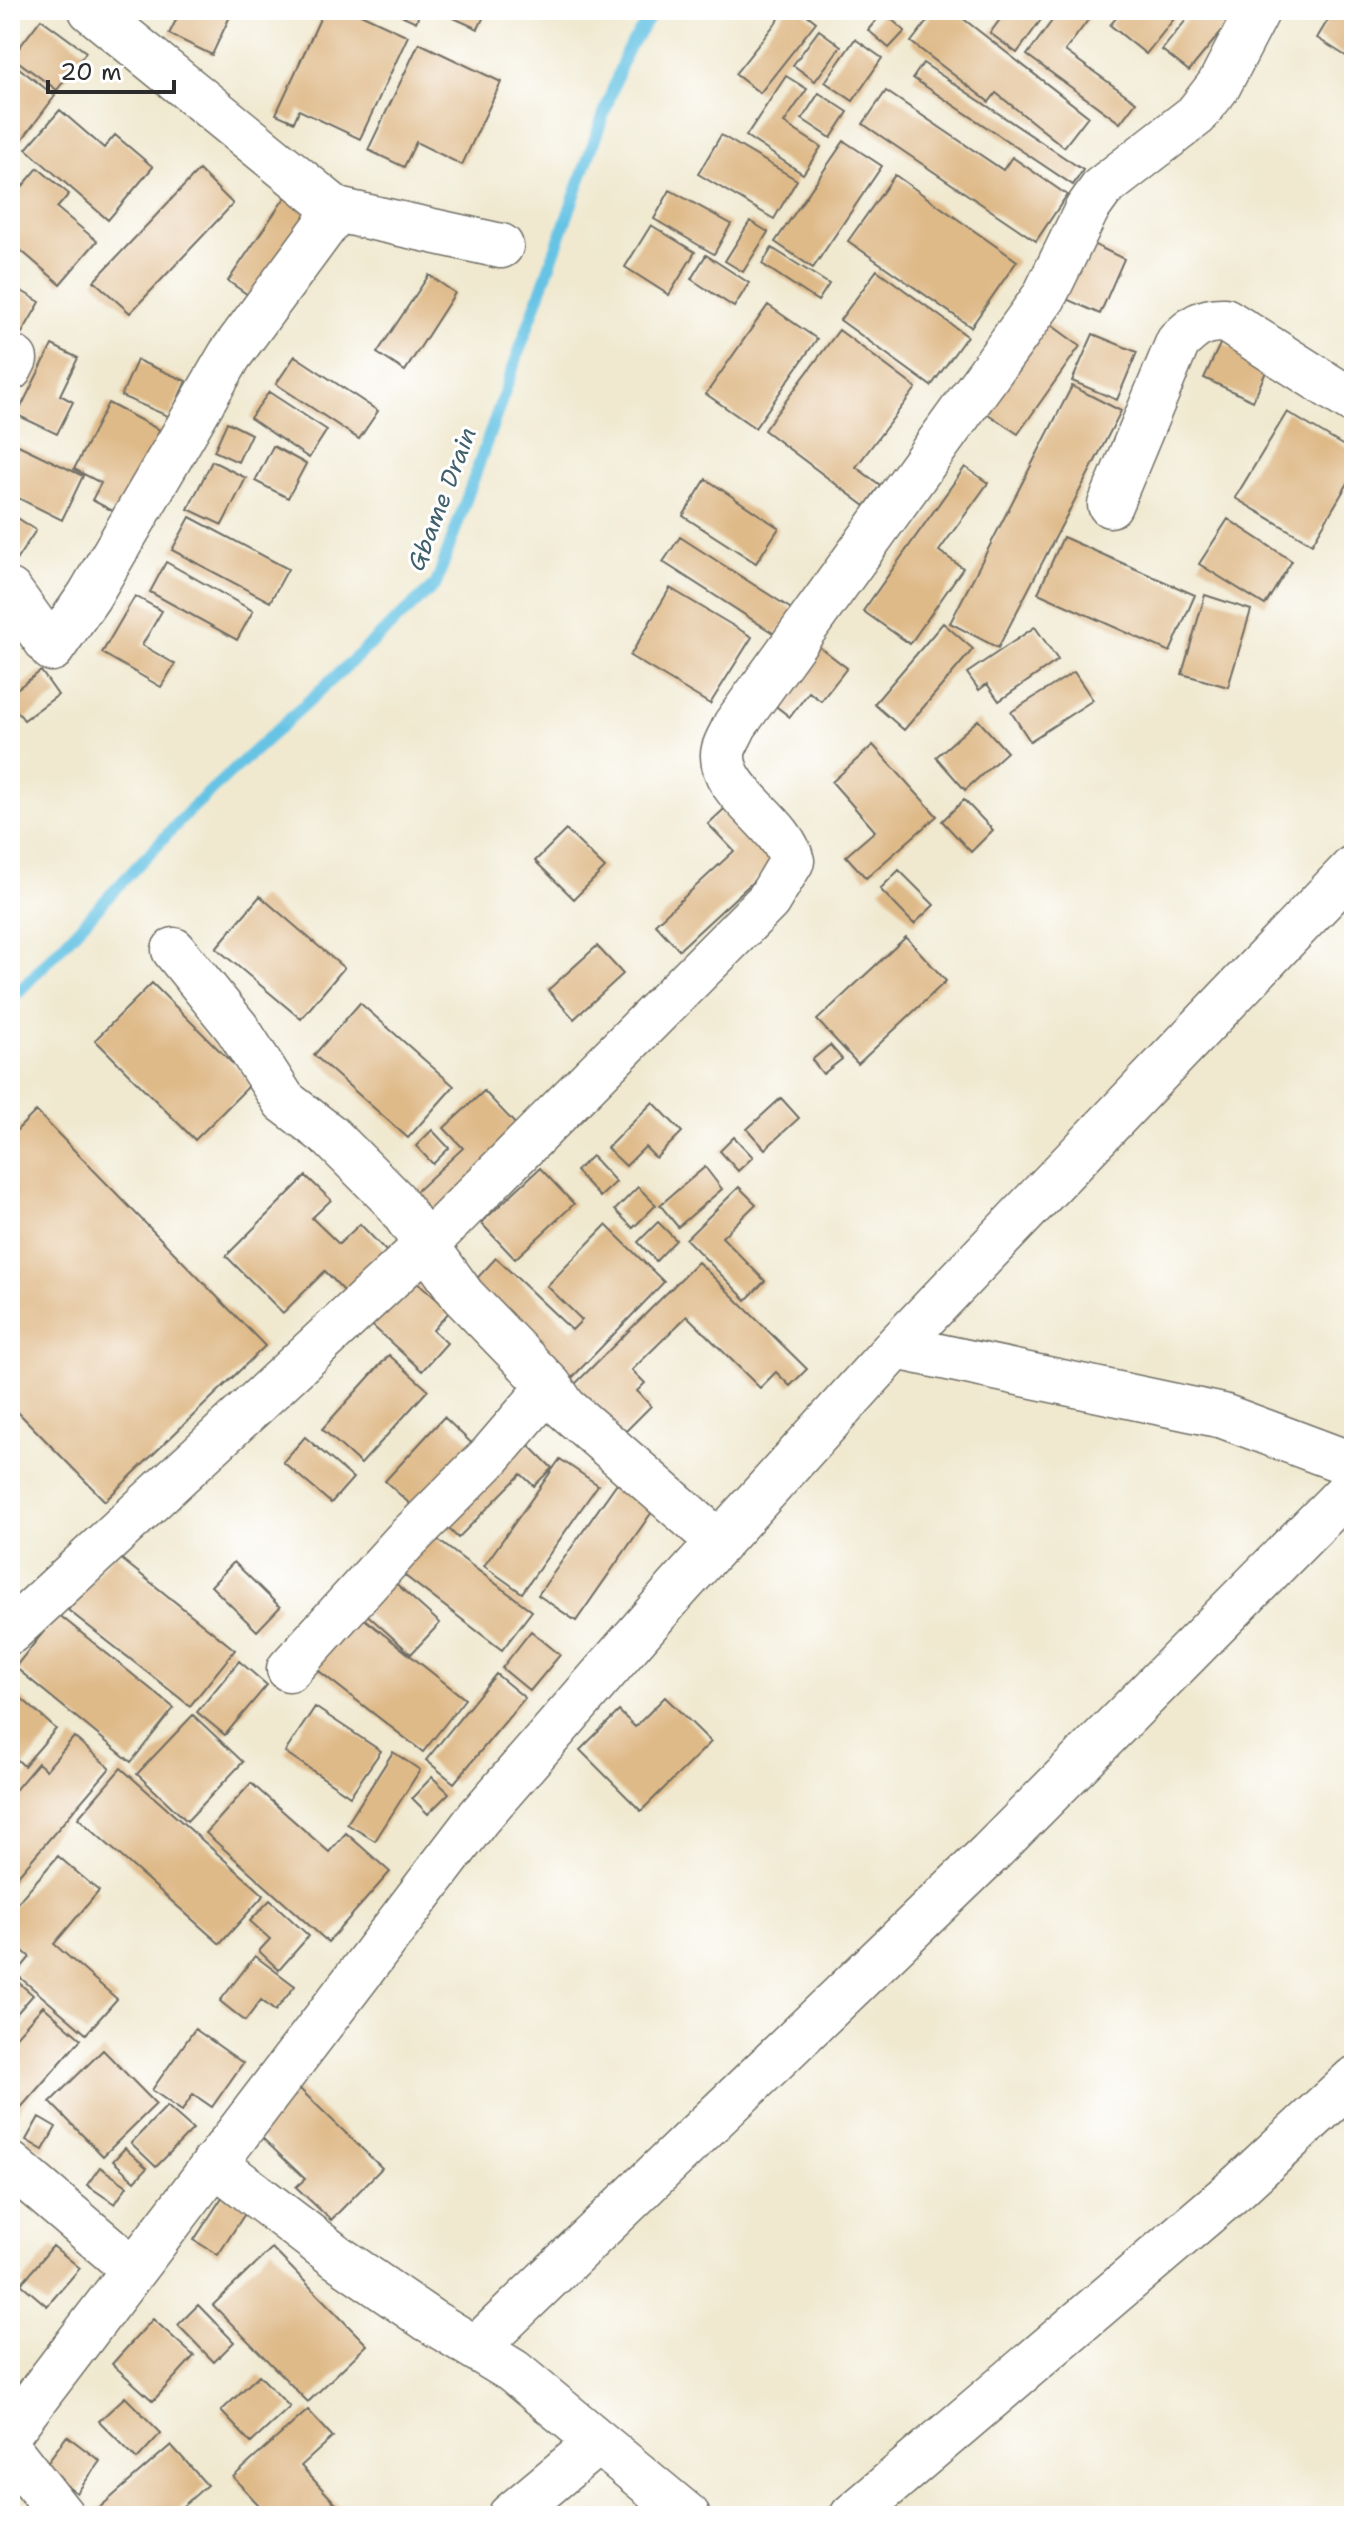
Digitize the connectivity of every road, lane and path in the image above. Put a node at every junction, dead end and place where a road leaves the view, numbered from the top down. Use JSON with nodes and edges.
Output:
{"nodes":[{"id":1,"x":91,"y":10,"type":"edge"},
{"id":2,"x":1258,"y":10,"type":"edge"},
{"id":3,"x":337,"y":210,"type":"junction"},
{"id":4,"x":501,"y":246,"type":"dead end"},
{"id":5,"x":10,"y":357,"type":"edge"},
{"id":6,"x":10,"y":369,"type":"edge"},
{"id":7,"x":1354,"y":402,"type":"edge"},
{"id":8,"x":1110,"y":505,"type":"dead end"},
{"id":9,"x":10,"y":591,"type":"edge"},
{"id":10,"x":1354,"y":867,"type":"edge"},
{"id":11,"x":174,"y":950,"type":"dead end"},
{"id":12,"x":426,"y":1245,"type":"junction"},
{"id":13,"x":896,"y":1347,"type":"junction"},
{"id":14,"x":550,"y":1386,"type":"junction"},
{"id":15,"x":1354,"y":1465,"type":"edge"},
{"id":16,"x":1354,"y":1485,"type":"edge"},
{"id":17,"x":720,"y":1543,"type":"junction"},
{"id":18,"x":10,"y":1632,"type":"edge"},
{"id":19,"x":289,"y":1669,"type":"dead end"},
{"id":20,"x":1354,"y":2079,"type":"edge"},
{"id":21,"x":214,"y":2163,"type":"junction"},
{"id":22,"x":10,"y":2164,"type":"edge"},
{"id":23,"x":132,"y":2268,"type":"junction"},
{"id":24,"x":476,"y":2348,"type":"junction"},
{"id":25,"x":10,"y":2432,"type":"edge"},
{"id":26,"x":597,"y":2443,"type":"junction"},
{"id":27,"x":10,"y":2450,"type":"edge"},
{"id":28,"x":62,"y":2516,"type":"edge"},
{"id":29,"x":510,"y":2516,"type":"edge"},
{"id":30,"x":688,"y":2516,"type":"edge"},
{"id":31,"x":852,"y":2516,"type":"edge"}],
"edges":[{"from":1,"to":3,"type":"street"},
{"from":2,"to":12,"type":"street"},
{"from":3,"to":4,"type":"street"},
{"from":3,"to":9,"type":"street"},
{"from":5,"to":6,"type":"street"},
{"from":7,"to":8,"type":"street"},
{"from":10,"to":13,"type":"street"},
{"from":11,"to":12,"type":"street"},
{"from":12,"to":14,"type":"street"},
{"from":12,"to":18,"type":"street"},
{"from":13,"to":15,"type":"street"},
{"from":13,"to":17,"type":"street"},
{"from":14,"to":17,"type":"street"},
{"from":14,"to":19,"type":"street"},
{"from":16,"to":24,"type":"street"},
{"from":17,"to":21,"type":"street"},
{"from":20,"to":31,"type":"street"},
{"from":21,"to":23,"type":"street"},
{"from":21,"to":24,"type":"street"},
{"from":22,"to":23,"type":"street"},
{"from":23,"to":25,"type":"street"},
{"from":24,"to":26,"type":"street"},
{"from":26,"to":29,"type":"street"},
{"from":26,"to":30,"type":"street"},
{"from":27,"to":28,"type":"street"}]}
